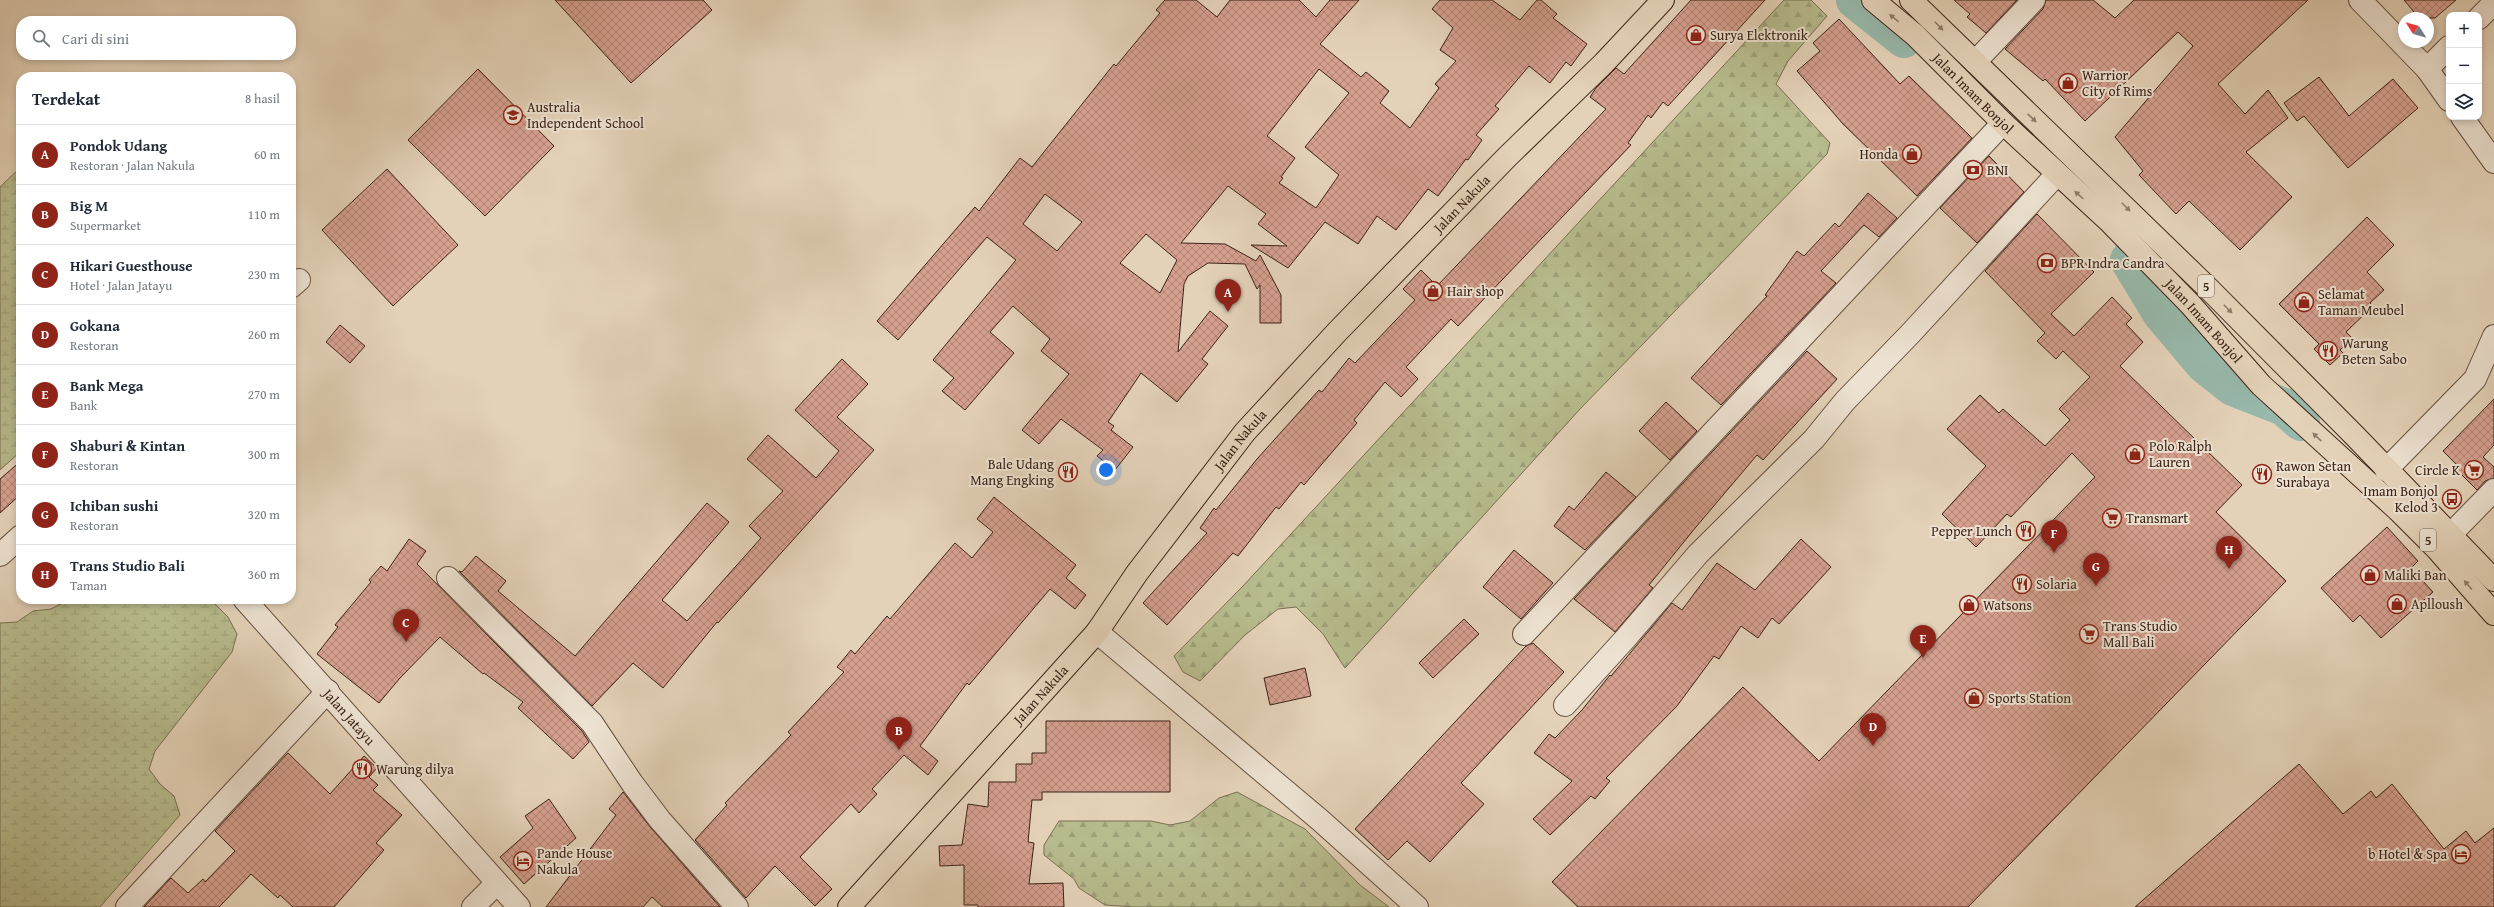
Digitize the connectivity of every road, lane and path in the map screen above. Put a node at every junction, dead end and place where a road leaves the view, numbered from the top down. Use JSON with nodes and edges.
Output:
{"nodes":[{"id":1,"x":1663,"y":0,"type":"edge"},
{"id":2,"x":1872,"y":0,"type":"edge"},
{"id":3,"x":1911,"y":0,"type":"edge"},
{"id":4,"x":2034,"y":0,"type":"edge"},
{"id":5,"x":2360,"y":0,"type":"edge"},
{"id":6,"x":2494,"y":3,"type":"edge"},
{"id":7,"x":2482,"y":15,"type":"edge"},
{"id":8,"x":2448,"y":48,"type":"edge"},
{"id":9,"x":1975,"y":62,"type":"junction"},
{"id":10,"x":2427,"y":69,"type":"junction"},
{"id":11,"x":2446,"y":96,"type":"edge"},
{"id":12,"x":2464,"y":120,"type":"edge"},
{"id":13,"x":2003,"y":123,"type":"junction"},
{"id":14,"x":2494,"y":162,"type":"edge"},
{"id":15,"x":2054,"y":177,"type":"junction"},
{"id":16,"x":2494,"y":336,"type":"edge"},
{"id":17,"x":2355,"y":436,"type":"junction"},
{"id":18,"x":2336,"y":454,"type":"junction"},
{"id":19,"x":2386,"y":470,"type":"junction"},
{"id":20,"x":2494,"y":490,"type":"edge"},
{"id":21,"x":2451,"y":534,"type":"junction"},
{"id":22,"x":16,"y":541,"type":"edge"},
{"id":23,"x":0,"y":555,"type":"edge"},
{"id":24,"x":448,"y":578,"type":"dead end"},
{"id":25,"x":2494,"y":580,"type":"edge"},
{"id":26,"x":249,"y":604,"type":"edge"},
{"id":27,"x":2494,"y":614,"type":"edge"},
{"id":28,"x":1097,"y":632,"type":"junction"},
{"id":29,"x":1524,"y":634,"type":"dead end"},
{"id":30,"x":328,"y":692,"type":"junction"},
{"id":31,"x":1565,"y":705,"type":"dead end"},
{"id":32,"x":496,"y":884,"type":"junction"},
{"id":33,"x":127,"y":907,"type":"edge"},
{"id":34,"x":473,"y":907,"type":"edge"},
{"id":35,"x":519,"y":907,"type":"edge"},
{"id":36,"x":737,"y":907,"type":"edge"},
{"id":37,"x":849,"y":907,"type":"edge"},
{"id":38,"x":1417,"y":907,"type":"edge"}],
"edges":[{"from":1,"to":28,"type":"main road","name":"Jalan Nakula"},
{"from":13,"to":2,"type":"main road","name":"Jalan Imam Bonjol","number":"5","one_way":true},
{"from":3,"to":9,"type":"main road","name":"Jalan Imam Bonjol","number":"5","one_way":true},
{"from":4,"to":9,"type":"street"},
{"from":5,"to":10,"type":"street"},
{"from":6,"to":7,"type":"street"},
{"from":8,"to":10,"type":"street"},
{"from":9,"to":17,"type":"main road","name":"Jalan Imam Bonjol","number":"5","one_way":true},
{"from":10,"to":11,"type":"street"},
{"from":12,"to":14,"type":"street"},
{"from":13,"to":15,"type":"main road","name":"Jalan Imam Bonjol","number":"5"},
{"from":13,"to":29,"type":"street"},
{"from":18,"to":15,"type":"main road","name":"Jalan Imam Bonjol","number":"5","one_way":true},
{"from":15,"to":31,"type":"street"},
{"from":16,"to":19,"type":"street"},
{"from":17,"to":18,"type":"main road"},
{"from":17,"to":19,"type":"main road","name":"Jalan Imam Bonjol","number":"5"},
{"from":27,"to":18,"type":"main road","name":"Jalan Imam Bonjol","number":"5","one_way":true},
{"from":19,"to":21,"type":"main road","name":"Jalan Imam Bonjol","number":"5"},
{"from":20,"to":21,"type":"street"},
{"from":21,"to":25,"type":"main road","name":"Jalan Imam Bonjol","number":"5"},
{"from":22,"to":23,"type":"street"},
{"from":24,"to":36,"type":"street"},
{"from":26,"to":30,"type":"street","name":"Jalan Jatayu"},
{"from":28,"to":37,"type":"main road","name":"Jalan Nakula"},
{"from":28,"to":38,"type":"street"},
{"from":30,"to":32,"type":"street","name":"Jalan Jatayu"},
{"from":30,"to":33,"type":"street"},
{"from":32,"to":34,"type":"street"},
{"from":32,"to":35,"type":"street","name":"Jalan Jatayu"}]}
